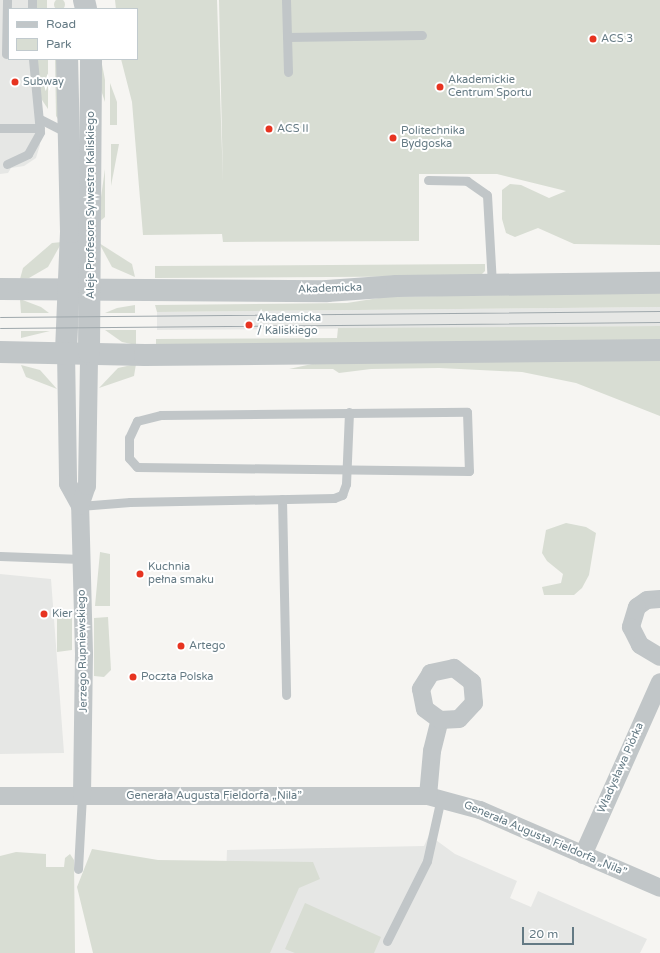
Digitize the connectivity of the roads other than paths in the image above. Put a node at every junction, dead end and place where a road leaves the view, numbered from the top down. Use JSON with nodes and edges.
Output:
{"nodes":[{"id":1,"x":7,"y":0,"type":"edge"},
{"id":2,"x":286,"y":0,"type":"edge"},
{"id":3,"x":422,"y":35,"type":"dead end"},
{"id":4,"x":287,"y":37,"type":"junction"},
{"id":5,"x":5,"y":54,"type":"edge"},
{"id":6,"x":33,"y":60,"type":"edge"},
{"id":7,"x":67,"y":60,"type":"edge"},
{"id":8,"x":91,"y":60,"type":"edge"},
{"id":9,"x":288,"y":72,"type":"dead end"},
{"id":10,"x":40,"y":124,"type":"junction"},
{"id":11,"x":0,"y":128,"type":"edge"},
{"id":12,"x":71,"y":134,"type":"junction"},
{"id":13,"x":7,"y":164,"type":"dead end"},
{"id":14,"x":428,"y":180,"type":"dead end"},
{"id":15,"x":660,"y":283,"type":"edge"},
{"id":16,"x":492,"y":285,"type":"junction"},
{"id":17,"x":0,"y":289,"type":"edge"},
{"id":18,"x":70,"y":292,"type":"junction"},
{"id":19,"x":91,"y":292,"type":"junction"},
{"id":20,"x":660,"y":350,"type":"edge"},
{"id":21,"x":66,"y":351,"type":"junction"},
{"id":22,"x":0,"y":352,"type":"edge"},
{"id":23,"x":89,"y":352,"type":"junction"},
{"id":24,"x":349,"y":412,"type":"junction"},
{"id":25,"x":348,"y":470,"type":"junction"},
{"id":26,"x":282,"y":499,"type":"junction"},
{"id":27,"x":80,"y":506,"type":"junction"},
{"id":28,"x":0,"y":556,"type":"edge"},
{"id":29,"x":81,"y":559,"type":"junction"},
{"id":30,"x":660,"y":599,"type":"edge"},
{"id":31,"x":660,"y":657,"type":"edge"},
{"id":32,"x":660,"y":682,"type":"edge"},
{"id":33,"x":286,"y":695,"type":"dead end"},
{"id":34,"x":440,"y":720,"type":"dead end"},
{"id":35,"x":0,"y":796,"type":"edge"},
{"id":36,"x":82,"y":796,"type":"junction"},
{"id":37,"x":434,"y":797,"type":"junction"},
{"id":38,"x":583,"y":855,"type":"junction"},
{"id":39,"x":78,"y":870,"type":"dead end"},
{"id":40,"x":660,"y":888,"type":"edge"},
{"id":41,"x":387,"y":941,"type":"dead end"}],
"edges":[{"from":1,"to":5,"type":"lane"},
{"from":2,"to":4,"type":"lane"},
{"from":3,"to":4,"type":"lane"},
{"from":4,"to":9,"type":"lane"},
{"from":6,"to":10,"type":"lane"},
{"from":7,"to":12,"type":"street","name":"Aleje Profesora Sylwestra Kaliskiego"},
{"from":8,"to":19,"type":"street","name":"Aleje Profesora Sylwestra Kaliskiego"},
{"from":10,"to":11,"type":"lane"},
{"from":10,"to":12,"type":"lane"},
{"from":10,"to":13,"type":"lane"},
{"from":12,"to":18,"type":"street","name":"Aleje Profesora Sylwestra Kaliskiego"},
{"from":14,"to":16,"type":"lane"},
{"from":15,"to":16,"type":"street","name":"Akademicka"},
{"from":16,"to":19,"type":"street","name":"Akademicka"},
{"from":17,"to":18,"type":"street","name":"Akademicka"},
{"from":18,"to":19,"type":"street","name":"Akademicka"},
{"from":18,"to":21,"type":"street","name":"Jerzego Rupniewskiego"},
{"from":19,"to":23,"type":"street","name":"Aleje Profesora Sylwestra Kaliskiego"},
{"from":20,"to":23,"type":"street"},
{"from":21,"to":22,"type":"street"},
{"from":21,"to":23,"type":"street"},
{"from":21,"to":27,"type":"street","name":"Jerzego Rupniewskiego"},
{"from":23,"to":27,"type":"street","name":"Jerzego Rupniewskiego"},
{"from":24,"to":25,"type":"lane"},
{"from":24,"to":25,"type":"lane"},
{"from":24,"to":25,"type":"lane"},
{"from":25,"to":26,"type":"lane"},
{"from":26,"to":27,"type":"lane"},
{"from":26,"to":33,"type":"lane"},
{"from":27,"to":29,"type":"street","name":"Jerzego Rupniewskiego"},
{"from":28,"to":29,"type":"lane"},
{"from":29,"to":36,"type":"street","name":"Jerzego Rupniewskiego"},
{"from":30,"to":31,"type":"street"},
{"from":32,"to":38,"type":"street","name":"Władysława Piórka"},
{"from":34,"to":37,"type":"street"},
{"from":35,"to":36,"type":"street","name":"Generała Augusta Fieldorfa „Nila”"},
{"from":36,"to":37,"type":"street","name":"Generała Augusta Fieldorfa „Nila”"},
{"from":36,"to":39,"type":"lane"},
{"from":37,"to":38,"type":"street","name":"Generała Augusta Fieldorfa „Nila”"},
{"from":37,"to":41,"type":"lane"},
{"from":38,"to":40,"type":"street","name":"Generała Augusta Fieldorfa „Nila”"}]}
